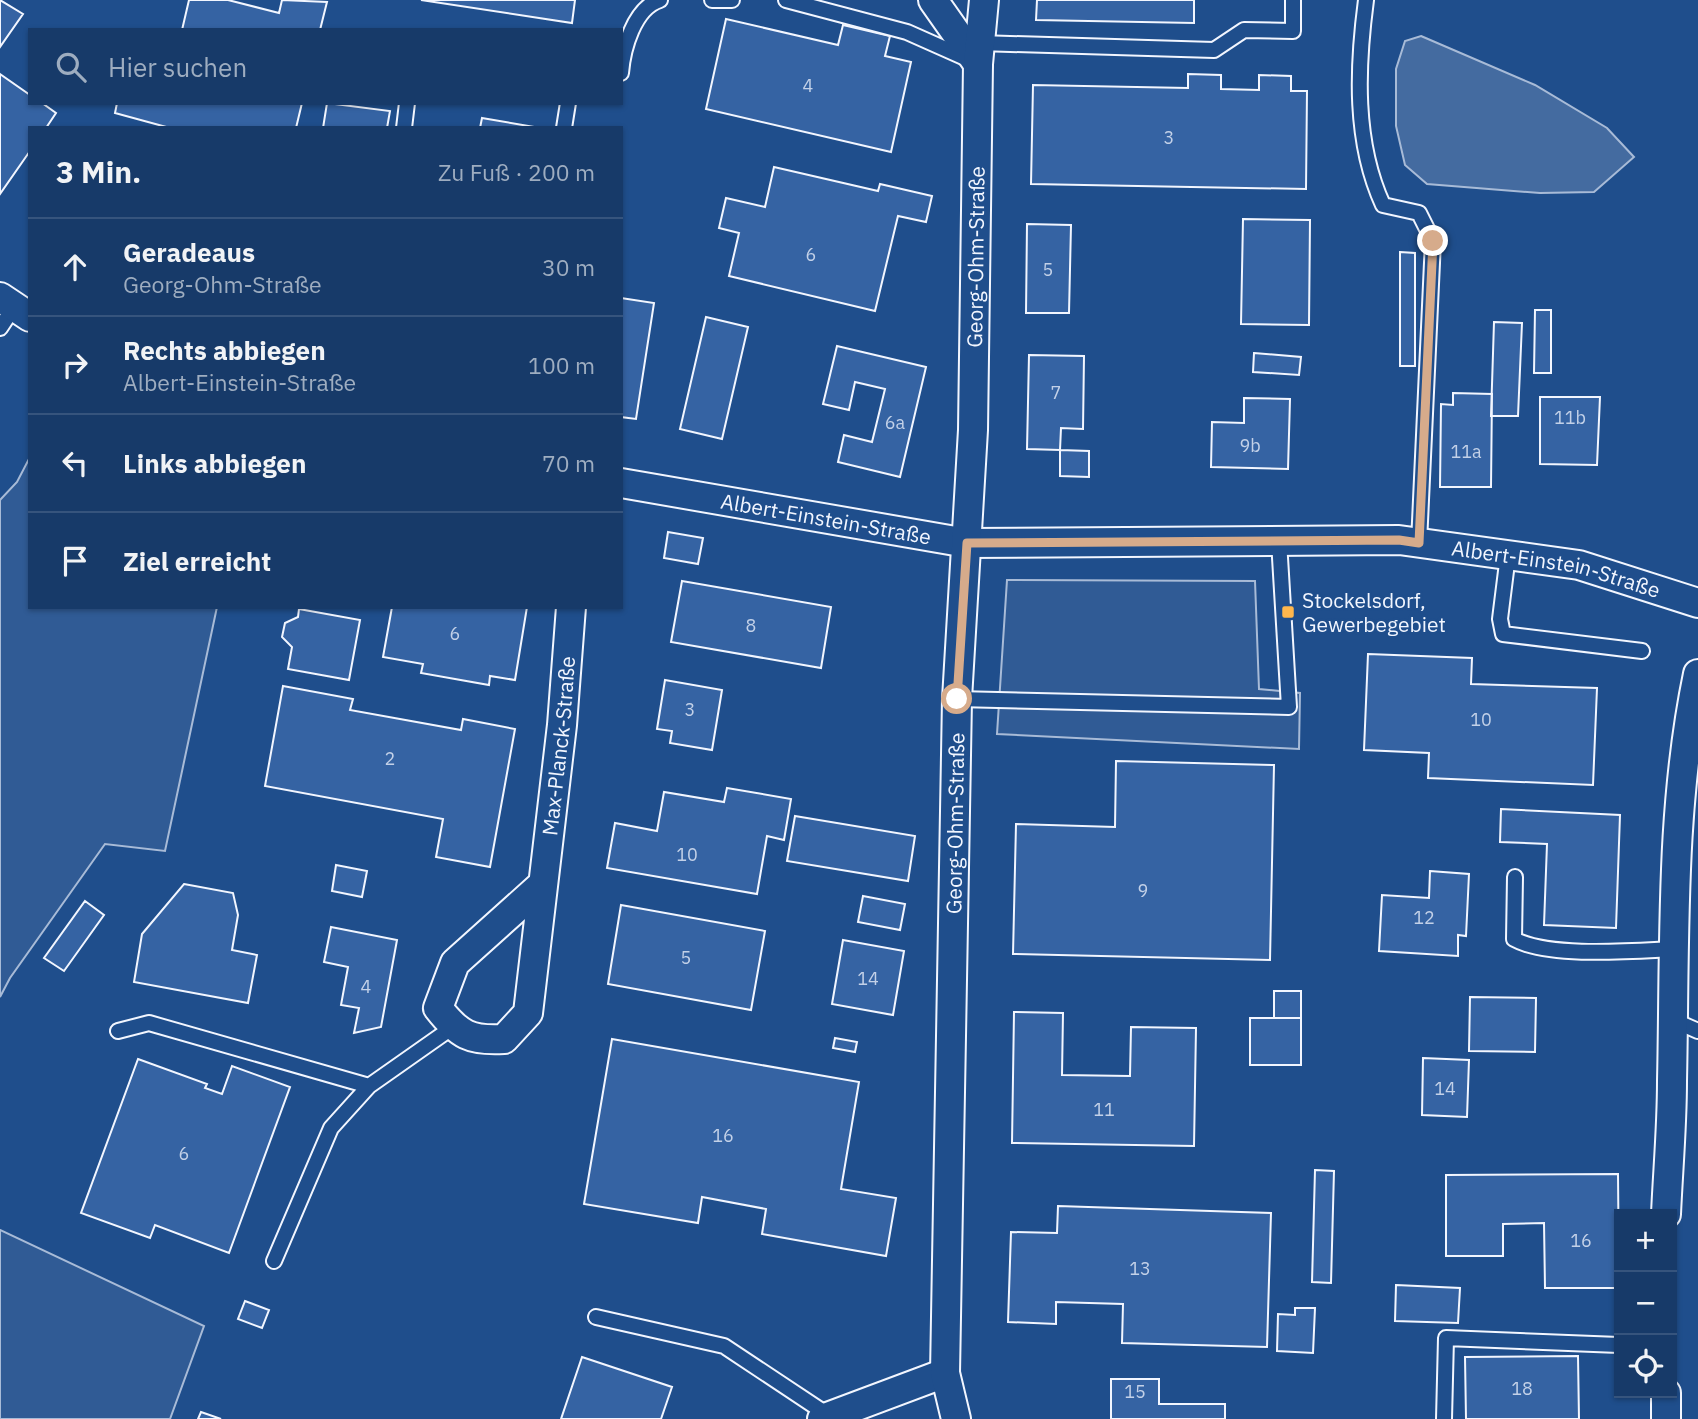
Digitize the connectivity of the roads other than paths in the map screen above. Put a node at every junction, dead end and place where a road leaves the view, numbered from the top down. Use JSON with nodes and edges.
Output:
{"nodes":[{"id":1,"x":660,"y":0,"type":"edge"},
{"id":2,"x":712,"y":0,"type":"edge"},
{"id":3,"x":732,"y":0,"type":"edge"},
{"id":4,"x":786,"y":0,"type":"edge"},
{"id":5,"x":933,"y":0,"type":"edge"},
{"id":6,"x":984,"y":0,"type":"edge"},
{"id":7,"x":1293,"y":0,"type":"edge"},
{"id":8,"x":1366,"y":0,"type":"edge"},
{"id":9,"x":623,"y":53,"type":"edge"},
{"id":10,"x":979,"y":53,"type":"junction"},
{"id":11,"x":407,"y":105,"type":"edge"},
{"id":12,"x":568,"y":105,"type":"edge"},
{"id":13,"x":404,"y":126,"type":"edge"},
{"id":14,"x":564,"y":126,"type":"edge"},
{"id":15,"x":623,"y":483,"type":"edge"},
{"id":16,"x":1279,"y":541,"type":"junction"},
{"id":17,"x":967,"y":543,"type":"junction"},
{"id":18,"x":1419,"y":543,"type":"junction"},
{"id":19,"x":1508,"y":555,"type":"junction"},
{"id":20,"x":1698,"y":603,"type":"edge"},
{"id":21,"x":571,"y":609,"type":"edge"},
{"id":22,"x":1642,"y":651,"type":"dead end"},
{"id":23,"x":1698,"y":674,"type":"edge"},
{"id":24,"x":957,"y":699,"type":"junction"},
{"id":25,"x":1516,"y":877,"type":"dead end"},
{"id":26,"x":543,"y":884,"type":"junction"},
{"id":27,"x":1673,"y":949,"type":"junction"},
{"id":28,"x":1685,"y":1025,"type":"edge"},
{"id":29,"x":453,"y":1027,"type":"junction"},
{"id":30,"x":118,"y":1031,"type":"dead end"},
{"id":31,"x":369,"y":1086,"type":"junction"},
{"id":32,"x":1667,"y":1209,"type":"edge"},
{"id":33,"x":274,"y":1261,"type":"dead end"},
{"id":34,"x":596,"y":1317,"type":"dead end"},
{"id":35,"x":1614,"y":1345,"type":"edge"},
{"id":36,"x":946,"y":1373,"type":"junction"},
{"id":37,"x":1666,"y":1398,"type":"edge"},
{"id":38,"x":825,"y":1417,"type":"edge"},
{"id":39,"x":954,"y":1417,"type":"edge"},
{"id":40,"x":1444,"y":1419,"type":"edge"},
{"id":41,"x":1666,"y":1419,"type":"edge"}],
"edges":[{"from":1,"to":9,"type":"lane"},
{"from":2,"to":3,"type":"lane"},
{"from":4,"to":10,"type":"lane"},
{"from":5,"to":10,"type":"street"},
{"from":6,"to":10,"type":"street","name":"Georg-Ohm-Straße"},
{"from":7,"to":10,"type":"lane"},
{"from":8,"to":18,"type":"lane"},
{"from":10,"to":17,"type":"street","name":"Georg-Ohm-Straße"},
{"from":11,"to":13,"type":"lane"},
{"from":12,"to":14,"type":"lane"},
{"from":15,"to":17,"type":"street","name":"Albert-Einstein-Straße"},
{"from":16,"to":17,"type":"street","name":"Albert-Einstein-Straße"},
{"from":16,"to":18,"type":"street","name":"Albert-Einstein-Straße"},
{"from":16,"to":24,"type":"lane"},
{"from":17,"to":24,"type":"street","name":"Georg-Ohm-Straße"},
{"from":18,"to":19,"type":"street","name":"Albert-Einstein-Straße"},
{"from":19,"to":20,"type":"street","name":"Albert-Einstein-Straße"},
{"from":19,"to":22,"type":"lane"},
{"from":21,"to":26,"type":"street","name":"Max-Planck-Straße"},
{"from":23,"to":27,"type":"street"},
{"from":24,"to":36,"type":"street","name":"Georg-Ohm-Straße"},
{"from":25,"to":27,"type":"lane"},
{"from":26,"to":29,"type":"street"},
{"from":26,"to":29,"type":"street","name":"Max-Planck-Straße"},
{"from":27,"to":28,"type":"street"},
{"from":28,"to":32,"type":"street"},
{"from":29,"to":31,"type":"lane"},
{"from":30,"to":31,"type":"lane"},
{"from":31,"to":33,"type":"lane"},
{"from":34,"to":38,"type":"lane"},
{"from":35,"to":40,"type":"lane"},
{"from":36,"to":38,"type":"street"},
{"from":36,"to":39,"type":"street","name":"Georg-Ohm-Straße"},
{"from":37,"to":41,"type":"street"}]}
